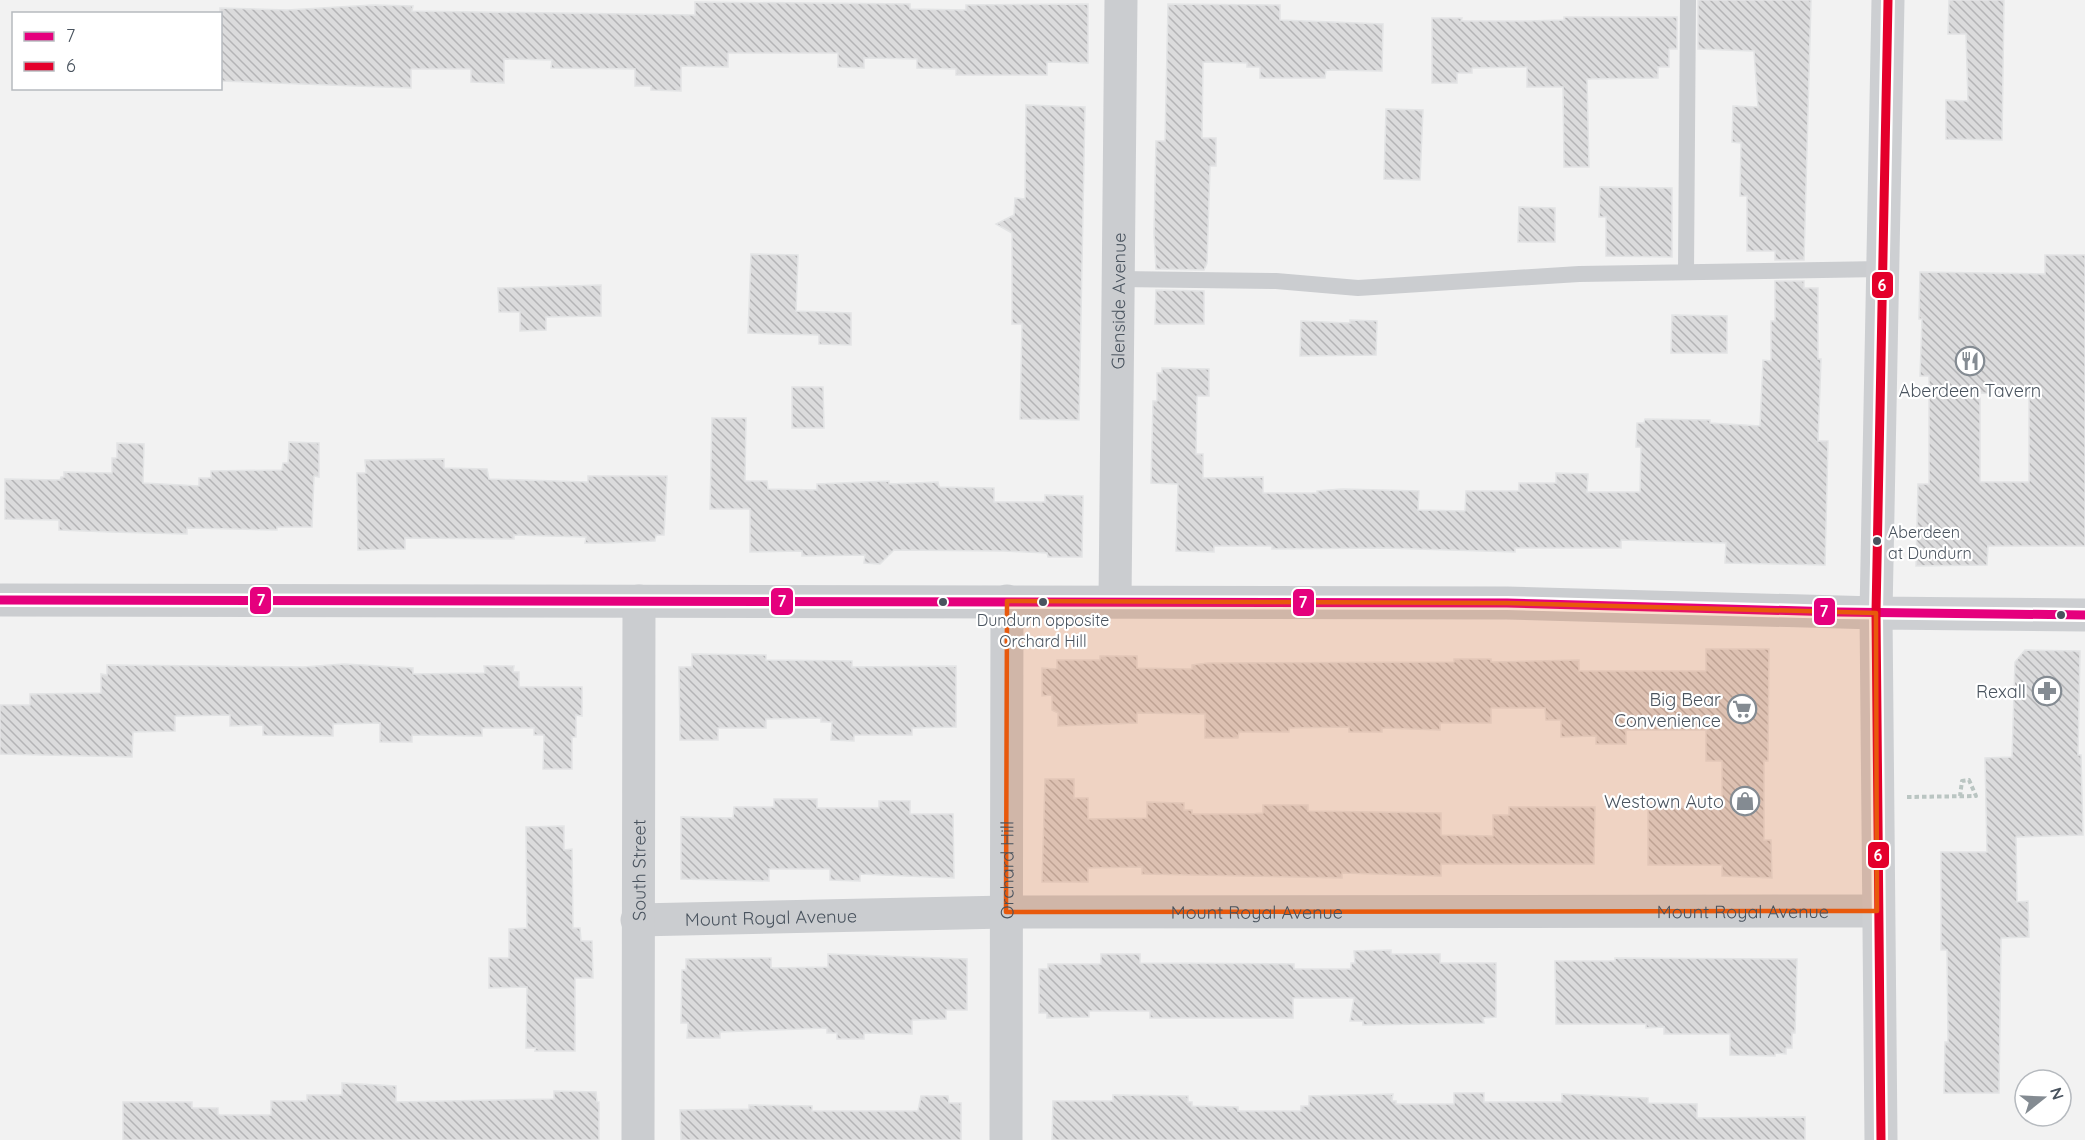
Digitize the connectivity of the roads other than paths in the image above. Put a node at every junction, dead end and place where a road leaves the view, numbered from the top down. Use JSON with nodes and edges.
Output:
{"nodes":[{"id":1,"x":1121,"y":0,"type":"edge"},
{"id":2,"x":1688,"y":0,"type":"edge"},
{"id":3,"x":1888,"y":0,"type":"edge"},
{"id":4,"x":1882,"y":269,"type":"junction"},
{"id":5,"x":1686,"y":272,"type":"junction"},
{"id":6,"x":1119,"y":279,"type":"junction"},
{"id":7,"x":0,"y":600,"type":"edge"},
{"id":8,"x":639,"y":601,"type":"junction"},
{"id":9,"x":1007,"y":601,"type":"junction"},
{"id":10,"x":1115,"y":601,"type":"junction"},
{"id":11,"x":1876,"y":613,"type":"junction"},
{"id":12,"x":2085,"y":615,"type":"edge"},
{"id":13,"x":1877,"y":911,"type":"junction"},
{"id":14,"x":1006,"y":912,"type":"junction"},
{"id":15,"x":637,"y":920,"type":"junction"},
{"id":16,"x":638,"y":1140,"type":"edge"},
{"id":17,"x":1006,"y":1140,"type":"edge"},
{"id":18,"x":1881,"y":1140,"type":"edge"}],
"edges":[{"from":1,"to":6,"type":"street","name":"Glenside Avenue"},
{"from":2,"to":5,"type":"lane"},
{"from":3,"to":4,"type":"main road"},
{"from":4,"to":5,"type":"lane"},
{"from":4,"to":11,"type":"main road"},
{"from":5,"to":6,"type":"lane"},
{"from":6,"to":10,"type":"street","name":"Glenside Avenue"},
{"from":7,"to":8,"type":"street"},
{"from":8,"to":9,"type":"street"},
{"from":8,"to":15,"type":"street","name":"South Street"},
{"from":9,"to":10,"type":"street"},
{"from":9,"to":14,"type":"street","name":"Orchard Hill"},
{"from":10,"to":11,"type":"street"},
{"from":11,"to":12,"type":"main road"},
{"from":11,"to":13,"type":"main road"},
{"from":13,"to":14,"type":"street","name":"Mount Royal Avenue"},
{"from":13,"to":18,"type":"main road"},
{"from":14,"to":15,"type":"street","name":"Mount Royal Avenue"},
{"from":14,"to":17,"type":"street","name":"Orchard Hill"},
{"from":15,"to":16,"type":"street","name":"South Street"}]}
